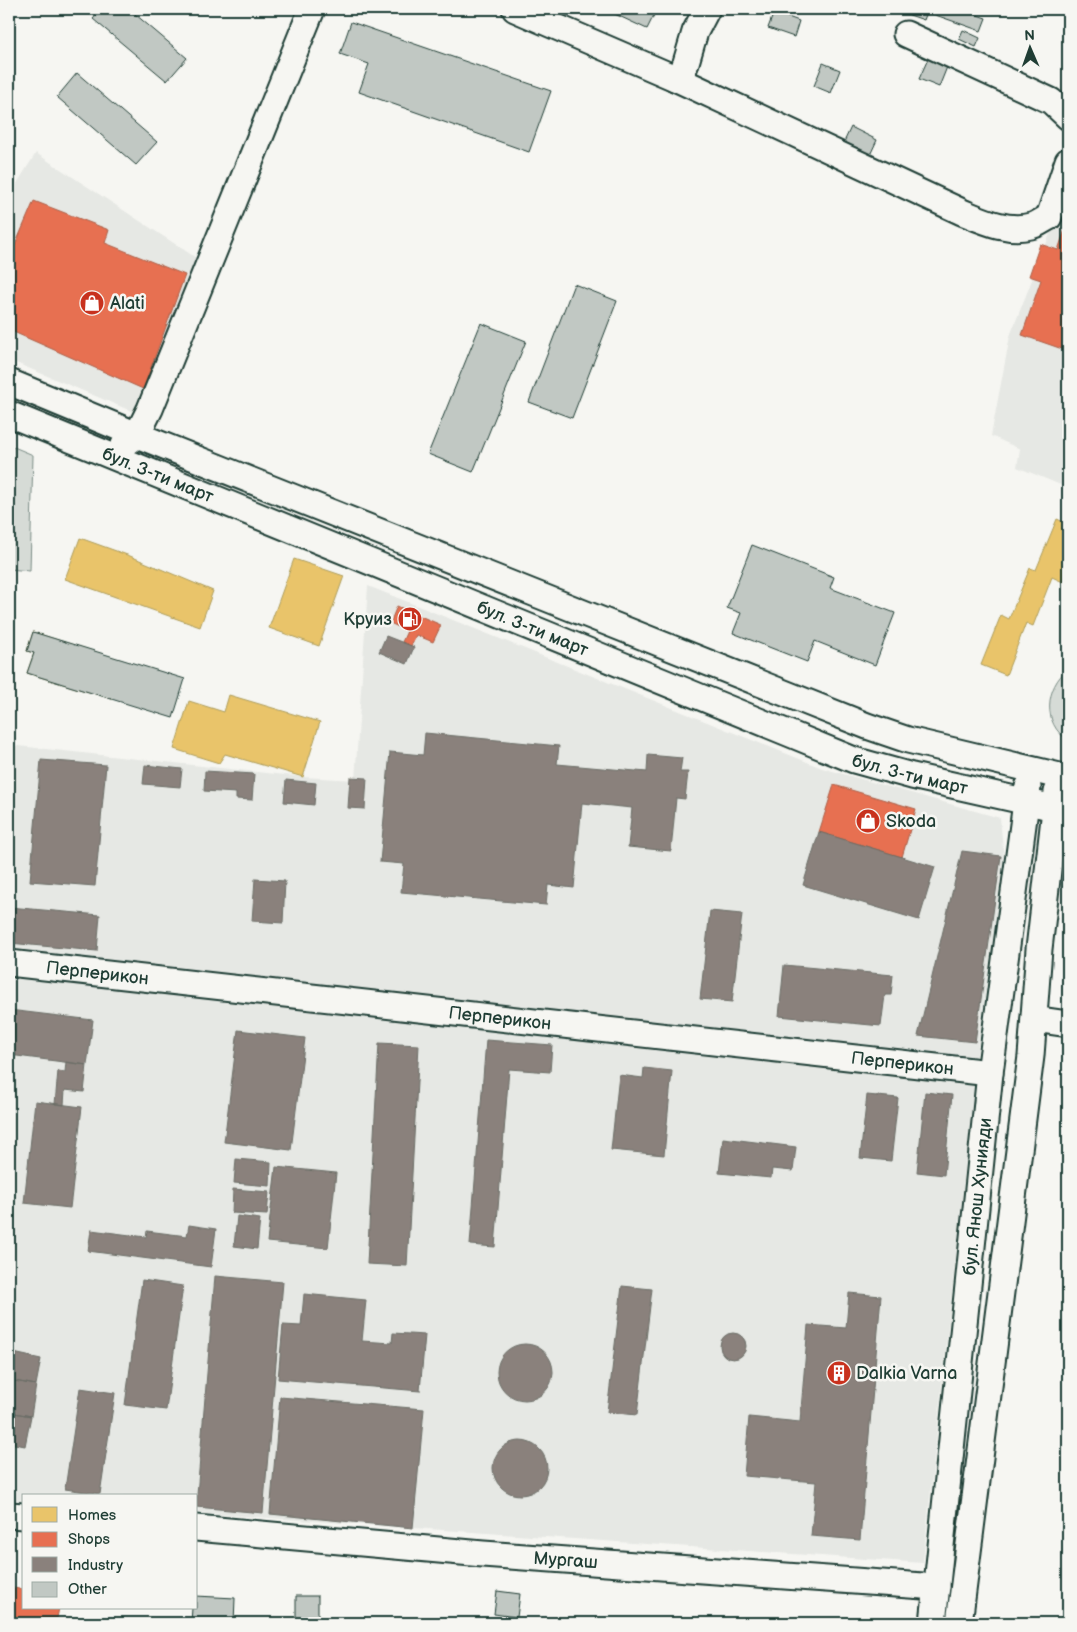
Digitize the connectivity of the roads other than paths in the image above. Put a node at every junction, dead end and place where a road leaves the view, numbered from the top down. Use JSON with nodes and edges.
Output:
{"nodes":[{"id":1,"x":312,"y":9,"type":"edge"},
{"id":2,"x":515,"y":9,"type":"edge"},
{"id":3,"x":707,"y":9,"type":"edge"},
{"id":4,"x":696,"y":20,"type":"edge"},
{"id":5,"x":906,"y":34,"type":"dead end"},
{"id":6,"x":675,"y":78,"type":"junction"},
{"id":7,"x":1068,"y":117,"type":"edge"},
{"id":8,"x":1068,"y":161,"type":"edge"},
{"id":9,"x":9,"y":382,"type":"edge"},
{"id":10,"x":9,"y":414,"type":"edge"},
{"id":11,"x":137,"y":435,"type":"junction"},
{"id":12,"x":104,"y":452,"type":"junction"},
{"id":13,"x":867,"y":726,"type":"junction"},
{"id":14,"x":854,"y":760,"type":"junction"},
{"id":15,"x":1030,"y":770,"type":"junction"},
{"id":16,"x":1064,"y":777,"type":"edge"},
{"id":17,"x":1025,"y":802,"type":"junction"},
{"id":18,"x":1061,"y":810,"type":"edge"},
{"id":19,"x":9,"y":963,"type":"edge"},
{"id":20,"x":1034,"y":1019,"type":"junction"},
{"id":21,"x":1068,"y":1024,"type":"edge"},
{"id":22,"x":990,"y":1074,"type":"junction"},
{"id":23,"x":9,"y":1516,"type":"edge"},
{"id":24,"x":22,"y":1516,"type":"edge"},
{"id":25,"x":198,"y":1528,"type":"edge"},
{"id":26,"x":937,"y":1587,"type":"junction"},
{"id":27,"x":932,"y":1623,"type":"edge"},
{"id":28,"x":959,"y":1623,"type":"edge"}],
"edges":[{"from":1,"to":11,"type":"street"},
{"from":2,"to":6,"type":"street"},
{"from":3,"to":4,"type":"street"},
{"from":4,"to":6,"type":"street"},
{"from":5,"to":7,"type":"street"},
{"from":6,"to":8,"type":"street"},
{"from":9,"to":11,"type":"street","name":"бул. 3-ти март"},
{"from":10,"to":12,"type":"street","name":"бул. 3-ти март"},
{"from":11,"to":12,"type":"street"},
{"from":11,"to":13,"type":"street","name":"бул. 3-ти март"},
{"from":12,"to":14,"type":"street","name":"бул. 3-ти март"},
{"from":13,"to":14,"type":"street"},
{"from":13,"to":15,"type":"street","name":"бул. 3-ти март"},
{"from":14,"to":17,"type":"street","name":"бул. 3-ти март"},
{"from":15,"to":16,"type":"street","name":"бул. 3-ти март"},
{"from":15,"to":17,"type":"street","name":"бул. Янош Хунияди"},
{"from":16,"to":18,"type":"street","name":"бул. Янош Хунияди"},
{"from":17,"to":18,"type":"street","name":"бул. 3-ти март"},
{"from":17,"to":22,"type":"street","name":"бул. Янош Хунияди"},
{"from":18,"to":20,"type":"street","name":"бул. Янош Хунияди"},
{"from":19,"to":22,"type":"street","name":"Перперикон"},
{"from":20,"to":21,"type":"street"},
{"from":20,"to":28,"type":"street","name":"бул. Янош Хунияди"},
{"from":22,"to":26,"type":"street","name":"бул. Янош Хунияди"},
{"from":23,"to":24,"type":"street"},
{"from":25,"to":26,"type":"street","name":"Мургаш"},
{"from":26,"to":27,"type":"street","name":"бул. Янош Хунияди"}]}
